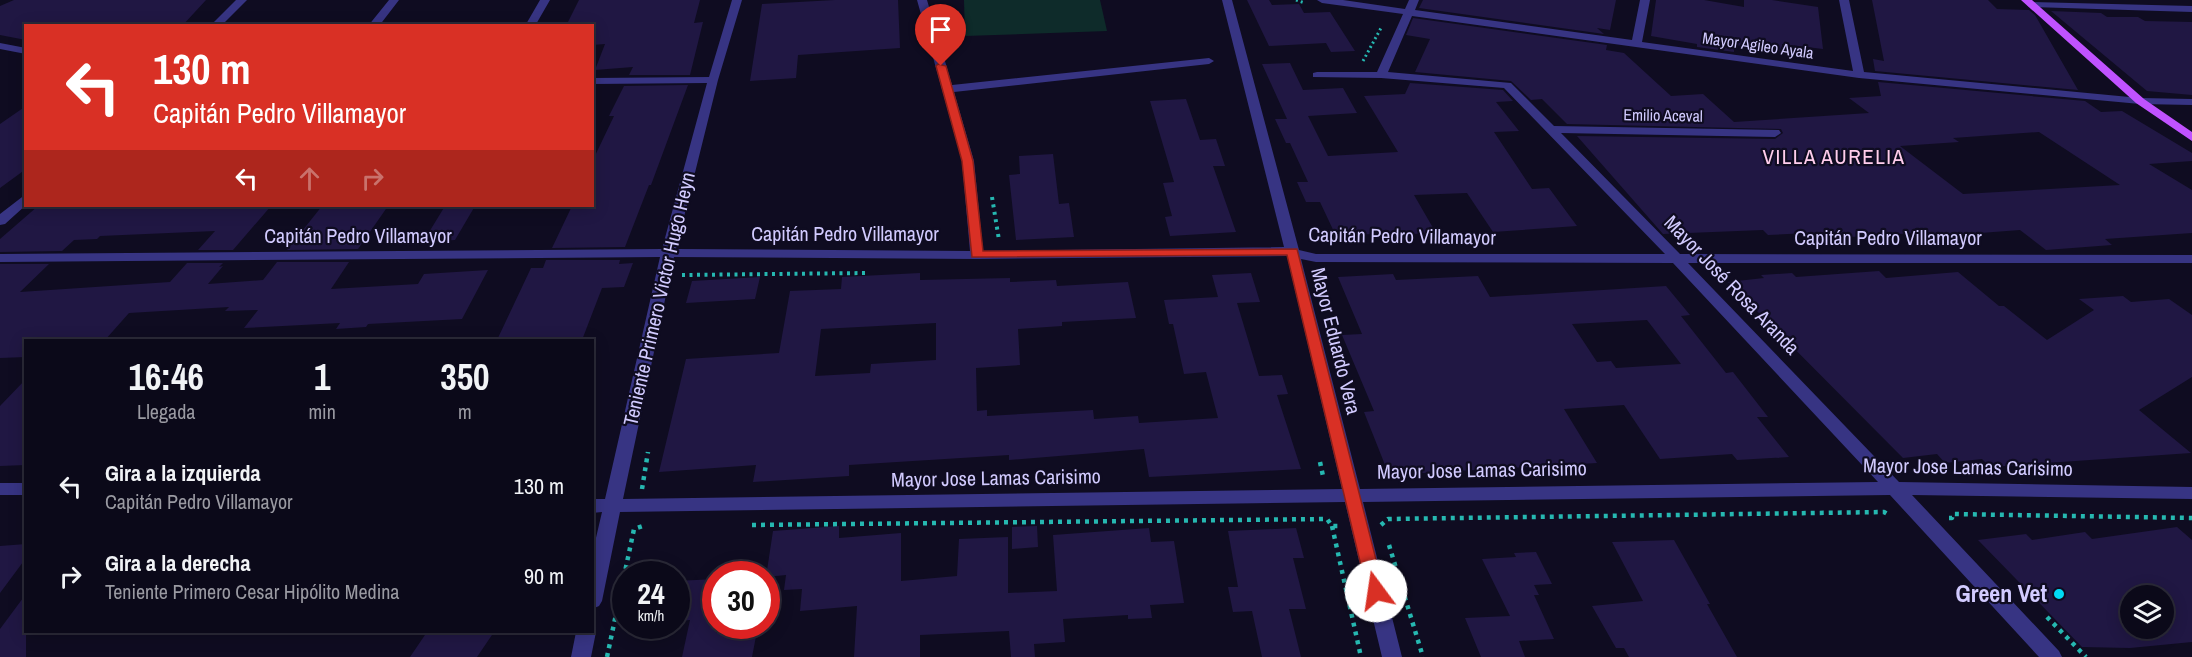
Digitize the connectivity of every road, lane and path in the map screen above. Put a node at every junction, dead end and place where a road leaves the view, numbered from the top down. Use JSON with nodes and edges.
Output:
{"nodes":[{"id":1,"x":242,"y":0,"type":"edge"},
{"id":2,"x":394,"y":0,"type":"edge"},
{"id":3,"x":545,"y":0,"type":"edge"},
{"id":4,"x":737,"y":0,"type":"edge"},
{"id":5,"x":922,"y":0,"type":"edge"},
{"id":6,"x":1227,"y":0,"type":"edge"},
{"id":7,"x":1322,"y":0,"type":"edge"},
{"id":8,"x":1414,"y":0,"type":"edge"},
{"id":9,"x":1645,"y":0,"type":"edge"},
{"id":10,"x":1844,"y":0,"type":"edge"},
{"id":11,"x":2029,"y":2,"type":"edge"},
{"id":12,"x":2192,"y":9,"type":"edge"},
{"id":13,"x":1408,"y":12,"type":"junction"},
{"id":14,"x":217,"y":24,"type":"edge"},
{"id":15,"x":375,"y":24,"type":"edge"},
{"id":16,"x":531,"y":24,"type":"edge"},
{"id":17,"x":1381,"y":26,"type":"dead end"},
{"id":18,"x":1637,"y":43,"type":"junction"},
{"id":19,"x":0,"y":46,"type":"edge"},
{"id":20,"x":24,"y":51,"type":"edge"},
{"id":21,"x":1209,"y":61,"type":"dead end"},
{"id":22,"x":1317,"y":75,"type":"dead end"},
{"id":23,"x":1356,"y":75,"type":"junction"},
{"id":24,"x":1381,"y":75,"type":"junction"},
{"id":25,"x":1859,"y":75,"type":"junction"},
{"id":26,"x":713,"y":80,"type":"junction"},
{"id":27,"x":594,"y":81,"type":"edge"},
{"id":28,"x":948,"y":88,"type":"junction"},
{"id":29,"x":2140,"y":101,"type":"junction"},
{"id":30,"x":2192,"y":102,"type":"edge"},
{"id":31,"x":1551,"y":129,"type":"junction"},
{"id":32,"x":1775,"y":133,"type":"dead end"},
{"id":33,"x":2192,"y":137,"type":"edge"},
{"id":34,"x":24,"y":200,"type":"edge"},
{"id":35,"x":0,"y":221,"type":"edge"},
{"id":36,"x":1292,"y":252,"type":"junction"},
{"id":37,"x":668,"y":253,"type":"junction"},
{"id":38,"x":977,"y":255,"type":"junction"},
{"id":39,"x":1677,"y":257,"type":"junction"},
{"id":40,"x":0,"y":258,"type":"edge"},
{"id":41,"x":2192,"y":259,"type":"edge"},
{"id":42,"x":1896,"y":488,"type":"junction"},
{"id":43,"x":0,"y":489,"type":"edge"},
{"id":44,"x":24,"y":489,"type":"edge"},
{"id":45,"x":2192,"y":493,"type":"edge"},
{"id":46,"x":1352,"y":495,"type":"junction"},
{"id":47,"x":594,"y":506,"type":"edge"},
{"id":48,"x":612,"y":507,"type":"junction"},
{"id":49,"x":1896,"y":518,"type":"dead end"},
{"id":50,"x":1946,"y":518,"type":"dead end"},
{"id":51,"x":2192,"y":518,"type":"edge"},
{"id":52,"x":746,"y":525,"type":"dead end"},
{"id":53,"x":651,"y":526,"type":"dead end"},
{"id":54,"x":1332,"y":526,"type":"junction"},
{"id":55,"x":1339,"y":526,"type":"dead end"},
{"id":56,"x":594,"y":592,"type":"edge"},
{"id":57,"x":586,"y":633,"type":"edge"},
{"id":58,"x":581,"y":657,"type":"edge"},
{"id":59,"x":607,"y":657,"type":"edge"},
{"id":60,"x":1361,"y":657,"type":"edge"},
{"id":61,"x":1392,"y":657,"type":"edge"},
{"id":62,"x":1423,"y":657,"type":"edge"},
{"id":63,"x":2052,"y":657,"type":"edge"}],
"edges":[{"from":1,"to":14,"type":"street"},
{"from":2,"to":15,"type":"street"},
{"from":3,"to":16,"type":"street"},
{"from":4,"to":26,"type":"street","name":"Teniente Primero Victor Hugo Heyn"},
{"from":5,"to":28,"type":"street"},
{"from":6,"to":36,"type":"street","name":"Mayor Eduardo Vera"},
{"from":7,"to":13,"type":"street","name":"Mayor Agileo Ayala"},
{"from":8,"to":13,"type":"street"},
{"from":9,"to":18,"type":"street"},
{"from":10,"to":25,"type":"street"},
{"from":11,"to":12,"type":"street"},
{"from":11,"to":29,"type":"main road"},
{"from":13,"to":18,"type":"street","name":"Mayor Agileo Ayala"},
{"from":13,"to":24,"type":"street"},
{"from":17,"to":23,"type":"path"},
{"from":18,"to":25,"type":"street","name":"Mayor Agileo Ayala"},
{"from":19,"to":20,"type":"street"},
{"from":21,"to":28,"type":"street"},
{"from":22,"to":23,"type":"street","name":"Mayor José Rosa Aranda"},
{"from":23,"to":24,"type":"street","name":"Mayor José Rosa Aranda"},
{"from":24,"to":31,"type":"street","name":"Mayor José Rosa Aranda"},
{"from":25,"to":29,"type":"street","name":"Mayor Agileo Ayala"},
{"from":26,"to":27,"type":"street"},
{"from":26,"to":37,"type":"street","name":"Teniente Primero Victor Hugo Heyn"},
{"from":28,"to":38,"type":"street"},
{"from":29,"to":30,"type":"street","name":"Mayor Agileo Ayala"},
{"from":29,"to":33,"type":"main road"},
{"from":31,"to":32,"type":"street","name":"Emilio Aceval"},
{"from":31,"to":39,"type":"street","name":"Mayor José Rosa Aranda"},
{"from":34,"to":35,"type":"street"},
{"from":36,"to":38,"type":"street","name":"Capitán Pedro Villamayor"},
{"from":36,"to":39,"type":"street","name":"Capitán Pedro Villamayor"},
{"from":36,"to":46,"type":"street","name":"Mayor Eduardo Vera"},
{"from":37,"to":38,"type":"street","name":"Capitán Pedro Villamayor"},
{"from":37,"to":40,"type":"street","name":"Capitán Pedro Villamayor"},
{"from":37,"to":48,"type":"street","name":"Teniente Primero Victor Hugo Heyn"},
{"from":39,"to":41,"type":"street","name":"Capitán Pedro Villamayor"},
{"from":39,"to":42,"type":"street","name":"Mayor José Rosa Aranda"},
{"from":42,"to":45,"type":"street","name":"Mayor Jose Lamas Carisimo"},
{"from":42,"to":46,"type":"street","name":"Mayor Jose Lamas Carisimo"},
{"from":42,"to":63,"type":"street","name":"Mayor José Rosa Aranda"},
{"from":43,"to":44,"type":"street"},
{"from":46,"to":48,"type":"street","name":"Mayor Jose Lamas Carisimo"},
{"from":46,"to":61,"type":"street","name":"Mayor Eduardo Vera"},
{"from":47,"to":48,"type":"street","name":"Mayor Jose Lamas Carisimo"},
{"from":48,"to":56,"type":"street","name":"Teniente Primero Victor Hugo Heyn"},
{"from":49,"to":62,"type":"path"},
{"from":50,"to":51,"type":"path"},
{"from":52,"to":54,"type":"path"},
{"from":53,"to":59,"type":"path"},
{"from":54,"to":55,"type":"path"},
{"from":54,"to":60,"type":"path"},
{"from":57,"to":58,"type":"street"}]}
